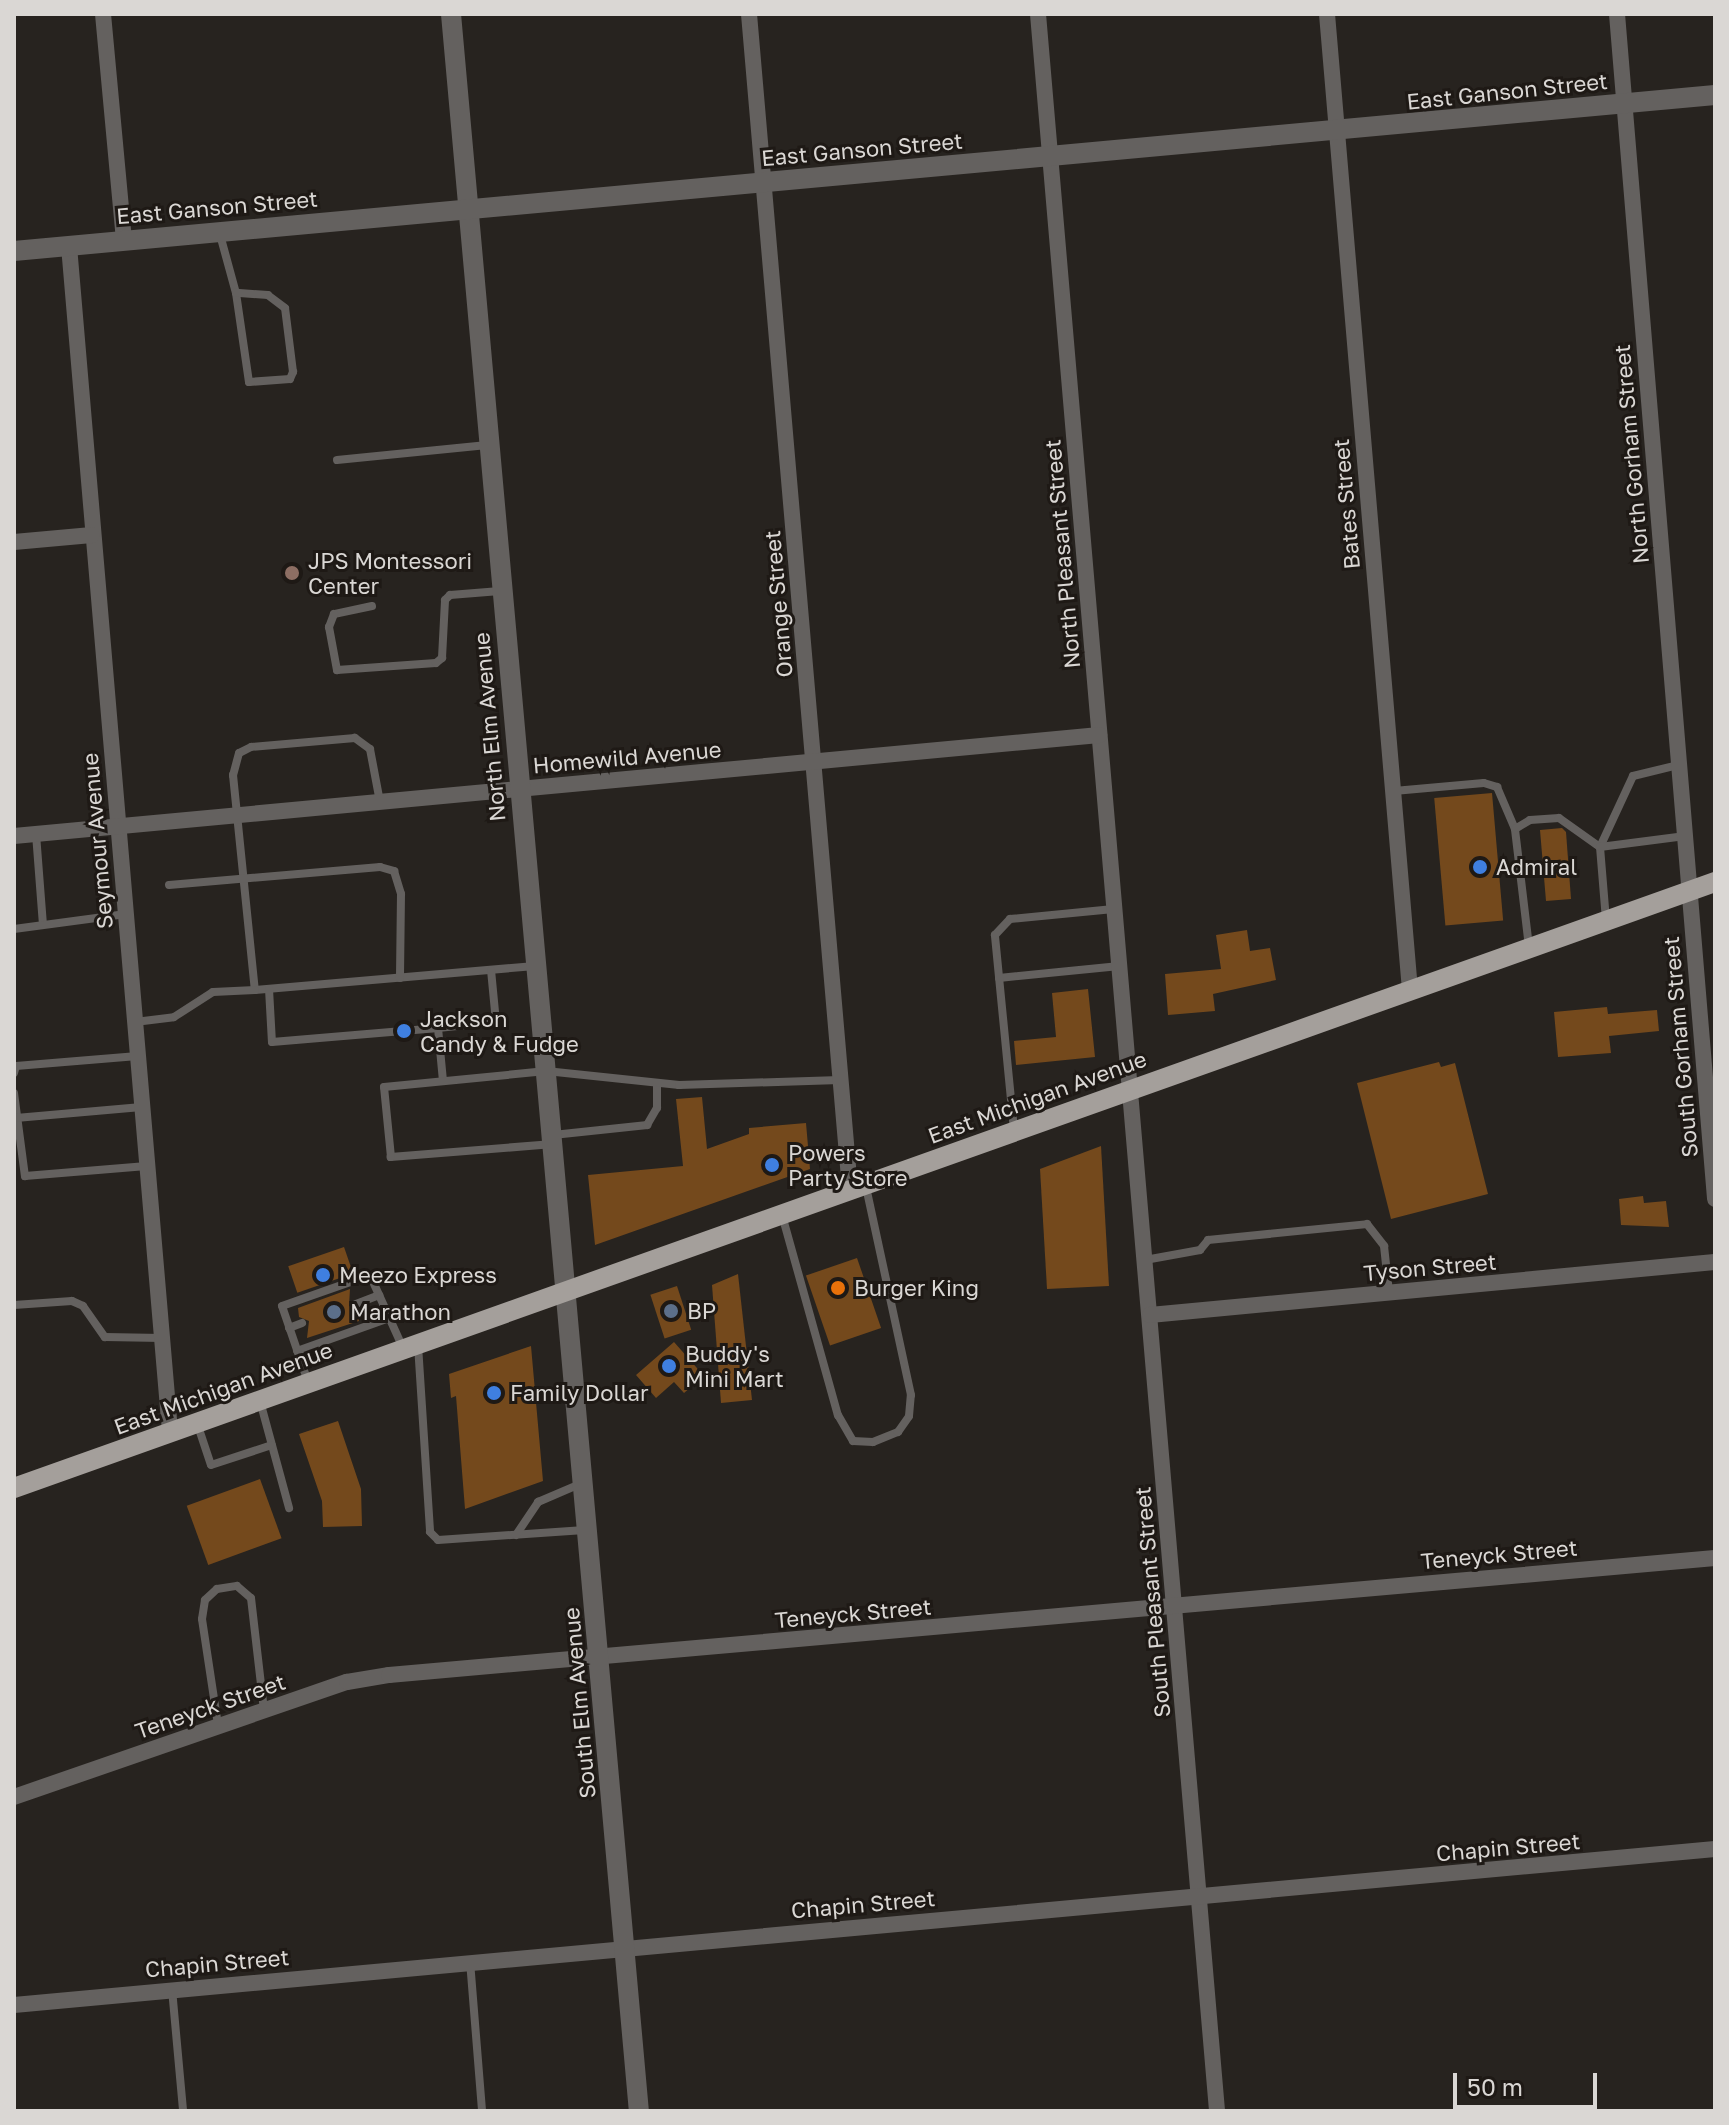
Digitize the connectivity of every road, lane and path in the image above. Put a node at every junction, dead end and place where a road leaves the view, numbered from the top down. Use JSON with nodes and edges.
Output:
{"nodes":[{"id":1,"x":103,"y":14,"type":"edge"},
{"id":2,"x":451,"y":14,"type":"edge"},
{"id":3,"x":749,"y":14,"type":"edge"},
{"id":4,"x":1038,"y":14,"type":"edge"},
{"id":5,"x":1327,"y":14,"type":"edge"},
{"id":6,"x":1617,"y":14,"type":"edge"},
{"id":7,"x":1715,"y":95,"type":"edge"},
{"id":8,"x":1625,"y":103,"type":"junction"},
{"id":9,"x":1337,"y":132,"type":"junction"},
{"id":10,"x":1051,"y":157,"type":"junction"},
{"id":11,"x":765,"y":181,"type":"junction"},
{"id":12,"x":467,"y":208,"type":"junction"},
{"id":13,"x":218,"y":231,"type":"junction"},
{"id":14,"x":124,"y":239,"type":"junction"},
{"id":15,"x":69,"y":246,"type":"junction"},
{"id":16,"x":14,"y":251,"type":"edge"},
{"id":17,"x":236,"y":293,"type":"junction"},
{"id":18,"x":488,"y":445,"type":"junction"},
{"id":19,"x":337,"y":460,"type":"dead end"},
{"id":20,"x":92,"y":535,"type":"junction"},
{"id":21,"x":14,"y":542,"type":"edge"},
{"id":22,"x":501,"y":590,"type":"junction"},
{"id":23,"x":372,"y":606,"type":"dead end"},
{"id":24,"x":1099,"y":735,"type":"junction"},
{"id":25,"x":814,"y":763,"type":"junction"},
{"id":26,"x":1678,"y":765,"type":"junction"},
{"id":27,"x":519,"y":788,"type":"junction"},
{"id":28,"x":1393,"y":791,"type":"junction"},
{"id":29,"x":380,"y":802,"type":"junction"},
{"id":30,"x":238,"y":815,"type":"junction"},
{"id":31,"x":118,"y":827,"type":"junction"},
{"id":32,"x":1515,"y":829,"type":"junction"},
{"id":33,"x":36,"y":834,"type":"junction"},
{"id":34,"x":14,"y":836,"type":"edge"},
{"id":35,"x":1685,"y":836,"type":"junction"},
{"id":36,"x":1600,"y":847,"type":"junction"},
{"id":37,"x":245,"y":880,"type":"junction"},
{"id":38,"x":1715,"y":882,"type":"edge"},
{"id":39,"x":169,"y":885,"type":"dead end"},
{"id":40,"x":1690,"y":891,"type":"junction"},
{"id":41,"x":1114,"y":909,"type":"junction"},
{"id":42,"x":126,"y":914,"type":"junction"},
{"id":43,"x":1606,"y":920,"type":"junction"},
{"id":44,"x":43,"y":924,"type":"junction"},
{"id":45,"x":14,"y":929,"type":"edge"},
{"id":46,"x":1529,"y":948,"type":"junction"},
{"id":47,"x":536,"y":966,"type":"junction"},
{"id":48,"x":1119,"y":966,"type":"junction"},
{"id":49,"x":491,"y":970,"type":"junction"},
{"id":50,"x":400,"y":978,"type":"junction"},
{"id":51,"x":999,"y":978,"type":"junction"},
{"id":52,"x":269,"y":989,"type":"junction"},
{"id":53,"x":255,"y":990,"type":"junction"},
{"id":54,"x":1410,"y":990,"type":"junction"},
{"id":55,"x":135,"y":1022,"type":"junction"},
{"id":56,"x":438,"y":1028,"type":"junction"},
{"id":57,"x":138,"y":1056,"type":"junction"},
{"id":58,"x":15,"y":1067,"type":"edge"},
{"id":59,"x":546,"y":1071,"type":"junction"},
{"id":60,"x":841,"y":1080,"type":"junction"},
{"id":61,"x":443,"y":1081,"type":"junction"},
{"id":62,"x":657,"y":1083,"type":"junction"},
{"id":63,"x":1129,"y":1090,"type":"junction"},
{"id":64,"x":14,"y":1093,"type":"edge"},
{"id":65,"x":142,"y":1107,"type":"junction"},
{"id":66,"x":16,"y":1118,"type":"edge"},
{"id":67,"x":1014,"y":1131,"type":"junction"},
{"id":68,"x":553,"y":1140,"type":"junction"},
{"id":69,"x":147,"y":1166,"type":"junction"},
{"id":70,"x":858,"y":1187,"type":"junction"},
{"id":71,"x":1715,"y":1199,"type":"edge"},
{"id":72,"x":782,"y":1214,"type":"junction"},
{"id":73,"x":1145,"y":1260,"type":"junction"},
{"id":74,"x":1715,"y":1262,"type":"edge"},
{"id":75,"x":568,"y":1291,"type":"junction"},
{"id":76,"x":1389,"y":1293,"type":"junction"},
{"id":77,"x":379,"y":1295,"type":"junction"},
{"id":78,"x":356,"y":1304,"type":"dead end"},
{"id":79,"x":14,"y":1305,"type":"edge"},
{"id":80,"x":1150,"y":1315,"type":"junction"},
{"id":81,"x":389,"y":1318,"type":"junction"},
{"id":82,"x":302,"y":1323,"type":"dead end"},
{"id":83,"x":289,"y":1328,"type":"junction"},
{"id":84,"x":162,"y":1338,"type":"junction"},
{"id":85,"x":411,"y":1347,"type":"junction"},
{"id":86,"x":297,"y":1351,"type":"junction"},
{"id":87,"x":308,"y":1383,"type":"junction"},
{"id":88,"x":259,"y":1400,"type":"junction"},
{"id":89,"x":197,"y":1422,"type":"junction"},
{"id":90,"x":170,"y":1432,"type":"junction"},
{"id":91,"x":272,"y":1445,"type":"junction"},
{"id":92,"x":585,"y":1483,"type":"junction"},
{"id":93,"x":14,"y":1488,"type":"edge"},
{"id":94,"x":289,"y":1508,"type":"dead end"},
{"id":95,"x":589,"y":1530,"type":"junction"},
{"id":96,"x":516,"y":1535,"type":"junction"},
{"id":97,"x":1715,"y":1558,"type":"edge"},
{"id":98,"x":1174,"y":1605,"type":"junction"},
{"id":99,"x":600,"y":1659,"type":"junction"},
{"id":100,"x":264,"y":1711,"type":"junction"},
{"id":101,"x":218,"y":1725,"type":"junction"},
{"id":102,"x":14,"y":1797,"type":"edge"},
{"id":103,"x":1715,"y":1849,"type":"edge"},
{"id":104,"x":1199,"y":1897,"type":"junction"},
{"id":105,"x":624,"y":1947,"type":"junction"},
{"id":106,"x":470,"y":1961,"type":"junction"},
{"id":107,"x":172,"y":1989,"type":"junction"},
{"id":108,"x":14,"y":2005,"type":"edge"},
{"id":109,"x":183,"y":2111,"type":"edge"},
{"id":110,"x":482,"y":2111,"type":"edge"},
{"id":111,"x":639,"y":2111,"type":"edge"},
{"id":112,"x":1217,"y":2111,"type":"edge"}],
"edges":[{"from":1,"to":14,"type":"street"},
{"from":2,"to":12,"type":"street","name":"North Elm Avenue"},
{"from":3,"to":11,"type":"street","name":"Orange Street"},
{"from":4,"to":10,"type":"street","name":"North Pleasant Street"},
{"from":5,"to":9,"type":"street","name":"Bates Street"},
{"from":6,"to":8,"type":"street","name":"North Gorham Street"},
{"from":7,"to":8,"type":"street","name":"East Ganson Street"},
{"from":8,"to":9,"type":"street","name":"East Ganson Street"},
{"from":8,"to":26,"type":"street","name":"North Gorham Street"},
{"from":9,"to":10,"type":"street","name":"East Ganson Street"},
{"from":9,"to":28,"type":"street","name":"Bates Street"},
{"from":10,"to":11,"type":"street","name":"East Ganson Street"},
{"from":10,"to":24,"type":"street","name":"North Pleasant Street"},
{"from":11,"to":12,"type":"street","name":"East Ganson Street"},
{"from":11,"to":25,"type":"street","name":"Orange Street"},
{"from":12,"to":13,"type":"street","name":"East Ganson Street"},
{"from":12,"to":18,"type":"street","name":"North Elm Avenue"},
{"from":13,"to":14,"type":"street","name":"East Ganson Street"},
{"from":13,"to":17,"type":"lane"},
{"from":14,"to":15,"type":"street","name":"East Ganson Street"},
{"from":15,"to":16,"type":"street","name":"East Ganson Street"},
{"from":15,"to":20,"type":"street","name":"Seymour Avenue"},
{"from":17,"to":17,"type":"lane"},
{"from":18,"to":19,"type":"lane"},
{"from":18,"to":22,"type":"street","name":"North Elm Avenue"},
{"from":20,"to":21,"type":"street"},
{"from":20,"to":31,"type":"street","name":"Seymour Avenue"},
{"from":22,"to":23,"type":"lane"},
{"from":22,"to":27,"type":"street","name":"North Elm Avenue"},
{"from":24,"to":25,"type":"street","name":"Homewild Avenue"},
{"from":24,"to":41,"type":"street","name":"North Pleasant Street"},
{"from":25,"to":27,"type":"street","name":"Homewild Avenue"},
{"from":25,"to":60,"type":"street","name":"Orange Street"},
{"from":26,"to":35,"type":"street","name":"North Gorham Street"},
{"from":26,"to":36,"type":"lane"},
{"from":27,"to":29,"type":"street","name":"Homewild Avenue"},
{"from":27,"to":47,"type":"street","name":"North Elm Avenue"},
{"from":28,"to":32,"type":"lane"},
{"from":28,"to":54,"type":"street","name":"Bates Street"},
{"from":29,"to":30,"type":"street","name":"Homewild Avenue"},
{"from":29,"to":30,"type":"lane"},
{"from":30,"to":31,"type":"street","name":"Homewild Avenue"},
{"from":30,"to":37,"type":"lane"},
{"from":31,"to":33,"type":"street","name":"Homewild Avenue"},
{"from":31,"to":42,"type":"street","name":"Seymour Avenue"},
{"from":32,"to":36,"type":"lane"},
{"from":32,"to":46,"type":"lane"},
{"from":33,"to":34,"type":"street","name":"Homewild Avenue"},
{"from":33,"to":44,"type":"lane"},
{"from":35,"to":36,"type":"lane"},
{"from":35,"to":40,"type":"street","name":"North Gorham Street"},
{"from":36,"to":43,"type":"lane"},
{"from":37,"to":39,"type":"lane"},
{"from":37,"to":50,"type":"lane"},
{"from":37,"to":53,"type":"lane"},
{"from":38,"to":40,"type":"main road","name":"East Michigan Avenue"},
{"from":40,"to":43,"type":"main road","name":"East Michigan Avenue"},
{"from":40,"to":71,"type":"street","name":"South Gorham Street"},
{"from":41,"to":48,"type":"street","name":"North Pleasant Street"},
{"from":41,"to":51,"type":"lane"},
{"from":42,"to":44,"type":"lane"},
{"from":42,"to":55,"type":"street","name":"Seymour Avenue"},
{"from":43,"to":46,"type":"main road","name":"East Michigan Avenue"},
{"from":44,"to":45,"type":"lane"},
{"from":46,"to":54,"type":"main road","name":"East Michigan Avenue"},
{"from":47,"to":49,"type":"lane"},
{"from":47,"to":59,"type":"street","name":"North Elm Avenue"},
{"from":48,"to":51,"type":"lane"},
{"from":48,"to":63,"type":"street","name":"North Pleasant Street"},
{"from":49,"to":50,"type":"lane"},
{"from":49,"to":56,"type":"lane"},
{"from":50,"to":52,"type":"lane"},
{"from":51,"to":67,"type":"lane"},
{"from":52,"to":53,"type":"lane"},
{"from":52,"to":56,"type":"lane"},
{"from":53,"to":55,"type":"lane"},
{"from":54,"to":63,"type":"main road","name":"East Michigan Avenue"},
{"from":55,"to":57,"type":"street","name":"Seymour Avenue"},
{"from":56,"to":61,"type":"lane"},
{"from":57,"to":58,"type":"lane"},
{"from":57,"to":65,"type":"street","name":"Seymour Avenue"},
{"from":59,"to":61,"type":"lane"},
{"from":59,"to":62,"type":"lane"},
{"from":59,"to":68,"type":"street","name":"North Elm Avenue"},
{"from":60,"to":62,"type":"lane"},
{"from":60,"to":70,"type":"street","name":"Orange Street"},
{"from":61,"to":68,"type":"lane"},
{"from":62,"to":68,"type":"lane"},
{"from":63,"to":67,"type":"main road","name":"East Michigan Avenue"},
{"from":63,"to":73,"type":"street","name":"South Pleasant Street"},
{"from":64,"to":66,"type":"lane"},
{"from":65,"to":66,"type":"lane"},
{"from":65,"to":69,"type":"street","name":"Seymour Avenue"},
{"from":66,"to":69,"type":"lane"},
{"from":67,"to":70,"type":"main road","name":"East Michigan Avenue"},
{"from":68,"to":75,"type":"street","name":"North Elm Avenue"},
{"from":69,"to":84,"type":"street","name":"Seymour Avenue"},
{"from":70,"to":72,"type":"main road","name":"East Michigan Avenue"},
{"from":70,"to":72,"type":"lane"},
{"from":72,"to":75,"type":"main road","name":"East Michigan Avenue"},
{"from":73,"to":76,"type":"lane"},
{"from":73,"to":80,"type":"street","name":"South Pleasant Street"},
{"from":74,"to":76,"type":"street","name":"Tyson Street"},
{"from":75,"to":85,"type":"main road","name":"East Michigan Avenue"},
{"from":75,"to":92,"type":"street","name":"South Elm Avenue"},
{"from":76,"to":80,"type":"street","name":"Tyson Street"},
{"from":77,"to":78,"type":"lane"},
{"from":77,"to":81,"type":"lane"},
{"from":77,"to":83,"type":"lane"},
{"from":79,"to":84,"type":"lane"},
{"from":80,"to":98,"type":"street","name":"South Pleasant Street"},
{"from":81,"to":85,"type":"lane"},
{"from":81,"to":86,"type":"lane"},
{"from":82,"to":83,"type":"lane"},
{"from":83,"to":86,"type":"lane"},
{"from":84,"to":90,"type":"street","name":"Seymour Avenue"},
{"from":85,"to":87,"type":"main road","name":"East Michigan Avenue"},
{"from":85,"to":96,"type":"lane"},
{"from":86,"to":87,"type":"lane"},
{"from":87,"to":88,"type":"main road","name":"East Michigan Avenue"},
{"from":88,"to":89,"type":"main road","name":"East Michigan Avenue"},
{"from":88,"to":91,"type":"lane"},
{"from":89,"to":90,"type":"main road","name":"East Michigan Avenue"},
{"from":89,"to":91,"type":"lane"},
{"from":90,"to":93,"type":"main road","name":"East Michigan Avenue"},
{"from":91,"to":94,"type":"lane"},
{"from":92,"to":95,"type":"street","name":"South Elm Avenue"},
{"from":92,"to":96,"type":"lane"},
{"from":95,"to":96,"type":"lane"},
{"from":95,"to":99,"type":"street","name":"South Elm Avenue"},
{"from":97,"to":98,"type":"street","name":"Teneyck Street"},
{"from":98,"to":99,"type":"street","name":"Teneyck Street"},
{"from":98,"to":104,"type":"street","name":"South Pleasant Street"},
{"from":99,"to":100,"type":"street","name":"Teneyck Street"},
{"from":99,"to":105,"type":"street","name":"South Elm Avenue"},
{"from":100,"to":101,"type":"street","name":"Teneyck Street"},
{"from":100,"to":101,"type":"lane"},
{"from":101,"to":102,"type":"street","name":"Teneyck Street"},
{"from":103,"to":104,"type":"street","name":"Chapin Street"},
{"from":104,"to":105,"type":"street","name":"Chapin Street"},
{"from":104,"to":112,"type":"street","name":"South Pleasant Street"},
{"from":105,"to":106,"type":"street","name":"Chapin Street"},
{"from":105,"to":111,"type":"street","name":"South Elm Avenue"},
{"from":106,"to":107,"type":"street","name":"Chapin Street"},
{"from":106,"to":110,"type":"lane"},
{"from":107,"to":108,"type":"street","name":"Chapin Street"},
{"from":107,"to":109,"type":"lane"}]}
